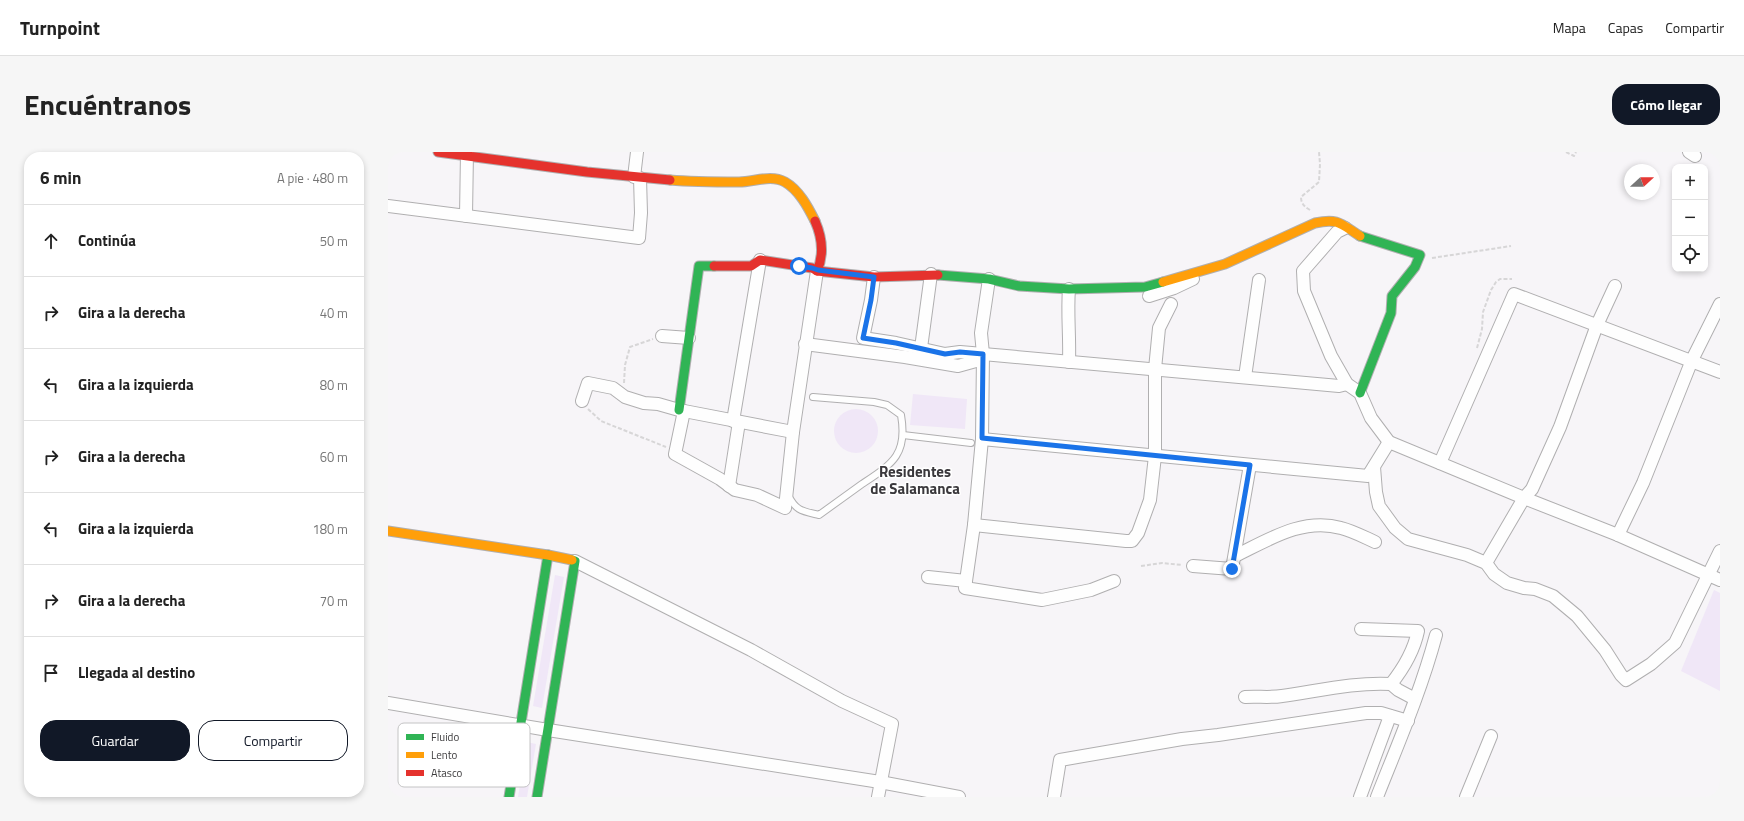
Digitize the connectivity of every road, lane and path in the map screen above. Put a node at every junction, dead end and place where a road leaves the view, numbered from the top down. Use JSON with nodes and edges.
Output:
{"nodes":[{"id":1,"x":438,"y":152,"type":"edge"},
{"id":2,"x":636,"y":152,"type":"edge"},
{"id":3,"x":1319,"y":152,"type":"edge"},
{"id":4,"x":1566,"y":152,"type":"edge"},
{"id":5,"x":1576,"y":152,"type":"edge"},
{"id":6,"x":467,"y":154,"type":"edge"},
{"id":7,"x":637,"y":178,"type":"junction"},
{"id":8,"x":388,"y":206,"type":"edge"},
{"id":9,"x":466,"y":216,"type":"junction"},
{"id":10,"x":1323,"y":221,"type":"junction"},
{"id":11,"x":1346,"y":228,"type":"junction"},
{"id":12,"x":1511,"y":246,"type":"dead end"},
{"id":13,"x":760,"y":260,"type":"junction"},
{"id":14,"x":1417,"y":262,"type":"junction"},
{"id":15,"x":1225,"y":264,"type":"junction"},
{"id":16,"x":818,"y":270,"type":"junction"},
{"id":17,"x":931,"y":274,"type":"junction"},
{"id":18,"x":874,"y":277,"type":"junction"},
{"id":19,"x":1512,"y":279,"type":"dead end"},
{"id":20,"x":988,"y":280,"type":"junction"},
{"id":21,"x":1259,"y":280,"type":"dead end"},
{"id":22,"x":1615,"y":286,"type":"dead end"},
{"id":23,"x":1069,"y":289,"type":"junction"},
{"id":24,"x":1149,"y":296,"type":"dead end"},
{"id":25,"x":1171,"y":304,"type":"dead end"},
{"id":26,"x":1720,"y":304,"type":"edge"},
{"id":27,"x":1597,"y":325,"type":"junction"},
{"id":28,"x":662,"y":336,"type":"joint"},
{"id":29,"x":689,"y":338,"type":"junction"},
{"id":30,"x":805,"y":344,"type":"junction"},
{"id":31,"x":921,"y":348,"type":"junction"},
{"id":32,"x":1477,"y":350,"type":"dead end"},
{"id":33,"x":983,"y":354,"type":"junction"},
{"id":34,"x":1692,"y":360,"type":"junction"},
{"id":35,"x":1069,"y":362,"type":"junction"},
{"id":36,"x":1155,"y":368,"type":"junction"},
{"id":37,"x":1720,"y":372,"type":"edge"},
{"id":38,"x":1245,"y":377,"type":"junction"},
{"id":39,"x":624,"y":383,"type":"dead end"},
{"id":40,"x":1347,"y":384,"type":"junction"},
{"id":41,"x":1360,"y":393,"type":"junction"},
{"id":42,"x":812,"y":397,"type":"dead end"},
{"id":43,"x":582,"y":401,"type":"joint"},
{"id":44,"x":682,"y":411,"type":"junction"},
{"id":45,"x":736,"y":421,"type":"junction"},
{"id":46,"x":793,"y":432,"type":"junction"},
{"id":47,"x":903,"y":435,"type":"junction"},
{"id":48,"x":977,"y":440,"type":"junction"},
{"id":49,"x":1390,"y":442,"type":"junction"},
{"id":50,"x":675,"y":454,"type":"junction"},
{"id":51,"x":1155,"y":456,"type":"junction"},
{"id":52,"x":1440,"y":463,"type":"junction"},
{"id":53,"x":1250,"y":465,"type":"junction"},
{"id":54,"x":1374,"y":467,"type":"junction"},
{"id":55,"x":729,"y":486,"type":"junction"},
{"id":56,"x":787,"y":492,"type":"junction"},
{"id":57,"x":1524,"y":498,"type":"junction"},
{"id":58,"x":974,"y":526,"type":"junction"},
{"id":59,"x":388,"y":531,"type":"edge"},
{"id":60,"x":1618,"y":535,"type":"junction"},
{"id":61,"x":1375,"y":542,"type":"dead end"},
{"id":62,"x":1720,"y":551,"type":"edge"},
{"id":63,"x":548,"y":555,"type":"junction"},
{"id":64,"x":1235,"y":556,"type":"junction"},
{"id":65,"x":575,"y":561,"type":"junction"},
{"id":66,"x":1486,"y":563,"type":"junction"},
{"id":67,"x":1141,"y":566,"type":"dead end"},
{"id":68,"x":1194,"y":566,"type":"joint"},
{"id":69,"x":928,"y":577,"type":"dead end"},
{"id":70,"x":1715,"y":578,"type":"edge"},
{"id":71,"x":966,"y":581,"type":"junction"},
{"id":72,"x":1114,"y":582,"type":"dead end"},
{"id":73,"x":1361,"y":629,"type":"dead end"},
{"id":74,"x":1436,"y":635,"type":"dead end"},
{"id":75,"x":1391,"y":684,"type":"junction"},
{"id":76,"x":1245,"y":697,"type":"dead end"},
{"id":77,"x":1415,"y":698,"type":"junction"},
{"id":78,"x":388,"y":703,"type":"edge"},
{"id":79,"x":1390,"y":716,"type":"junction"},
{"id":80,"x":1408,"y":721,"type":"junction"},
{"id":81,"x":510,"y":723,"type":"edge"},
{"id":82,"x":522,"y":723,"type":"edge"},
{"id":83,"x":530,"y":727,"type":"edge"},
{"id":84,"x":548,"y":730,"type":"junction"},
{"id":85,"x":1491,"y":736,"type":"dead end"},
{"id":86,"x":880,"y":782,"type":"junction"},
{"id":87,"x":511,"y":787,"type":"edge"},
{"id":88,"x":509,"y":797,"type":"edge"},
{"id":89,"x":537,"y":797,"type":"edge"},
{"id":90,"x":878,"y":797,"type":"edge"},
{"id":91,"x":959,"y":797,"type":"edge"},
{"id":92,"x":1054,"y":797,"type":"edge"},
{"id":93,"x":1360,"y":797,"type":"edge"},
{"id":94,"x":1377,"y":797,"type":"edge"},
{"id":95,"x":1466,"y":797,"type":"edge"}],
"edges":[{"from":1,"to":6,"type":"street"},
{"from":2,"to":7,"type":"street"},
{"from":3,"to":10,"type":"path"},
{"from":4,"to":5,"type":"path"},
{"from":6,"to":7,"type":"street"},
{"from":6,"to":9,"type":"street"},
{"from":7,"to":9,"type":"street"},
{"from":7,"to":16,"type":"street"},
{"from":8,"to":9,"type":"street"},
{"from":10,"to":11,"type":"street"},
{"from":10,"to":15,"type":"street"},
{"from":11,"to":14,"type":"street"},
{"from":11,"to":40,"type":"street"},
{"from":12,"to":14,"type":"path"},
{"from":13,"to":16,"type":"street"},
{"from":13,"to":29,"type":"street"},
{"from":13,"to":45,"type":"street"},
{"from":14,"to":41,"type":"street"},
{"from":15,"to":23,"type":"street"},
{"from":15,"to":24,"type":"street"},
{"from":16,"to":18,"type":"street"},
{"from":16,"to":30,"type":"street"},
{"from":17,"to":18,"type":"street"},
{"from":17,"to":20,"type":"street"},
{"from":17,"to":31,"type":"street"},
{"from":18,"to":31,"type":"street"},
{"from":19,"to":32,"type":"path"},
{"from":20,"to":23,"type":"street"},
{"from":20,"to":33,"type":"street"},
{"from":21,"to":38,"type":"street"},
{"from":22,"to":27,"type":"street"},
{"from":23,"to":35,"type":"street"},
{"from":25,"to":36,"type":"street"},
{"from":26,"to":34,"type":"street"},
{"from":27,"to":34,"type":"street"},
{"from":27,"to":52,"type":"street"},
{"from":27,"to":57,"type":"street"},
{"from":28,"to":29,"type":"street"},
{"from":28,"to":39,"type":"path"},
{"from":29,"to":44,"type":"street"},
{"from":30,"to":33,"type":"street"},
{"from":30,"to":46,"type":"street"},
{"from":31,"to":33,"type":"street"},
{"from":33,"to":35,"type":"street"},
{"from":33,"to":48,"type":"street"},
{"from":34,"to":37,"type":"street"},
{"from":34,"to":60,"type":"street"},
{"from":35,"to":36,"type":"street"},
{"from":36,"to":38,"type":"street"},
{"from":36,"to":51,"type":"street"},
{"from":38,"to":40,"type":"street"},
{"from":40,"to":41,"type":"street"},
{"from":41,"to":49,"type":"street"},
{"from":42,"to":47,"type":"lane"},
{"from":43,"to":44,"type":"street"},
{"from":43,"to":50,"type":"path"},
{"from":44,"to":45,"type":"street"},
{"from":44,"to":50,"type":"street"},
{"from":45,"to":46,"type":"street"},
{"from":45,"to":55,"type":"street"},
{"from":46,"to":56,"type":"street"},
{"from":47,"to":48,"type":"lane"},
{"from":47,"to":56,"type":"lane"},
{"from":48,"to":51,"type":"street"},
{"from":48,"to":58,"type":"street"},
{"from":49,"to":52,"type":"street"},
{"from":49,"to":54,"type":"street"},
{"from":50,"to":55,"type":"street"},
{"from":51,"to":53,"type":"street"},
{"from":51,"to":58,"type":"street"},
{"from":52,"to":57,"type":"street"},
{"from":53,"to":54,"type":"street"},
{"from":53,"to":64,"type":"street"},
{"from":54,"to":66,"type":"street"},
{"from":55,"to":56,"type":"street"},
{"from":57,"to":60,"type":"street"},
{"from":57,"to":66,"type":"street"},
{"from":58,"to":71,"type":"street"},
{"from":59,"to":63,"type":"street"},
{"from":60,"to":70,"type":"street"},
{"from":61,"to":64,"type":"street"},
{"from":62,"to":70,"type":"street"},
{"from":63,"to":65,"type":"street"},
{"from":63,"to":82,"type":"street"},
{"from":64,"to":68,"type":"street"},
{"from":65,"to":84,"type":"street"},
{"from":65,"to":86,"type":"street"},
{"from":66,"to":70,"type":"street"},
{"from":67,"to":68,"type":"path"},
{"from":69,"to":71,"type":"street"},
{"from":71,"to":72,"type":"street"},
{"from":73,"to":75,"type":"street"},
{"from":74,"to":77,"type":"street"},
{"from":75,"to":76,"type":"street"},
{"from":75,"to":77,"type":"street"},
{"from":77,"to":80,"type":"street"},
{"from":78,"to":81,"type":"street"},
{"from":79,"to":80,"type":"street"},
{"from":79,"to":92,"type":"street"},
{"from":79,"to":93,"type":"street"},
{"from":80,"to":94,"type":"street"},
{"from":83,"to":84,"type":"street"},
{"from":84,"to":86,"type":"street"},
{"from":84,"to":89,"type":"street"},
{"from":85,"to":95,"type":"street"},
{"from":86,"to":90,"type":"street"},
{"from":86,"to":91,"type":"street"},
{"from":87,"to":88,"type":"street"}]}
